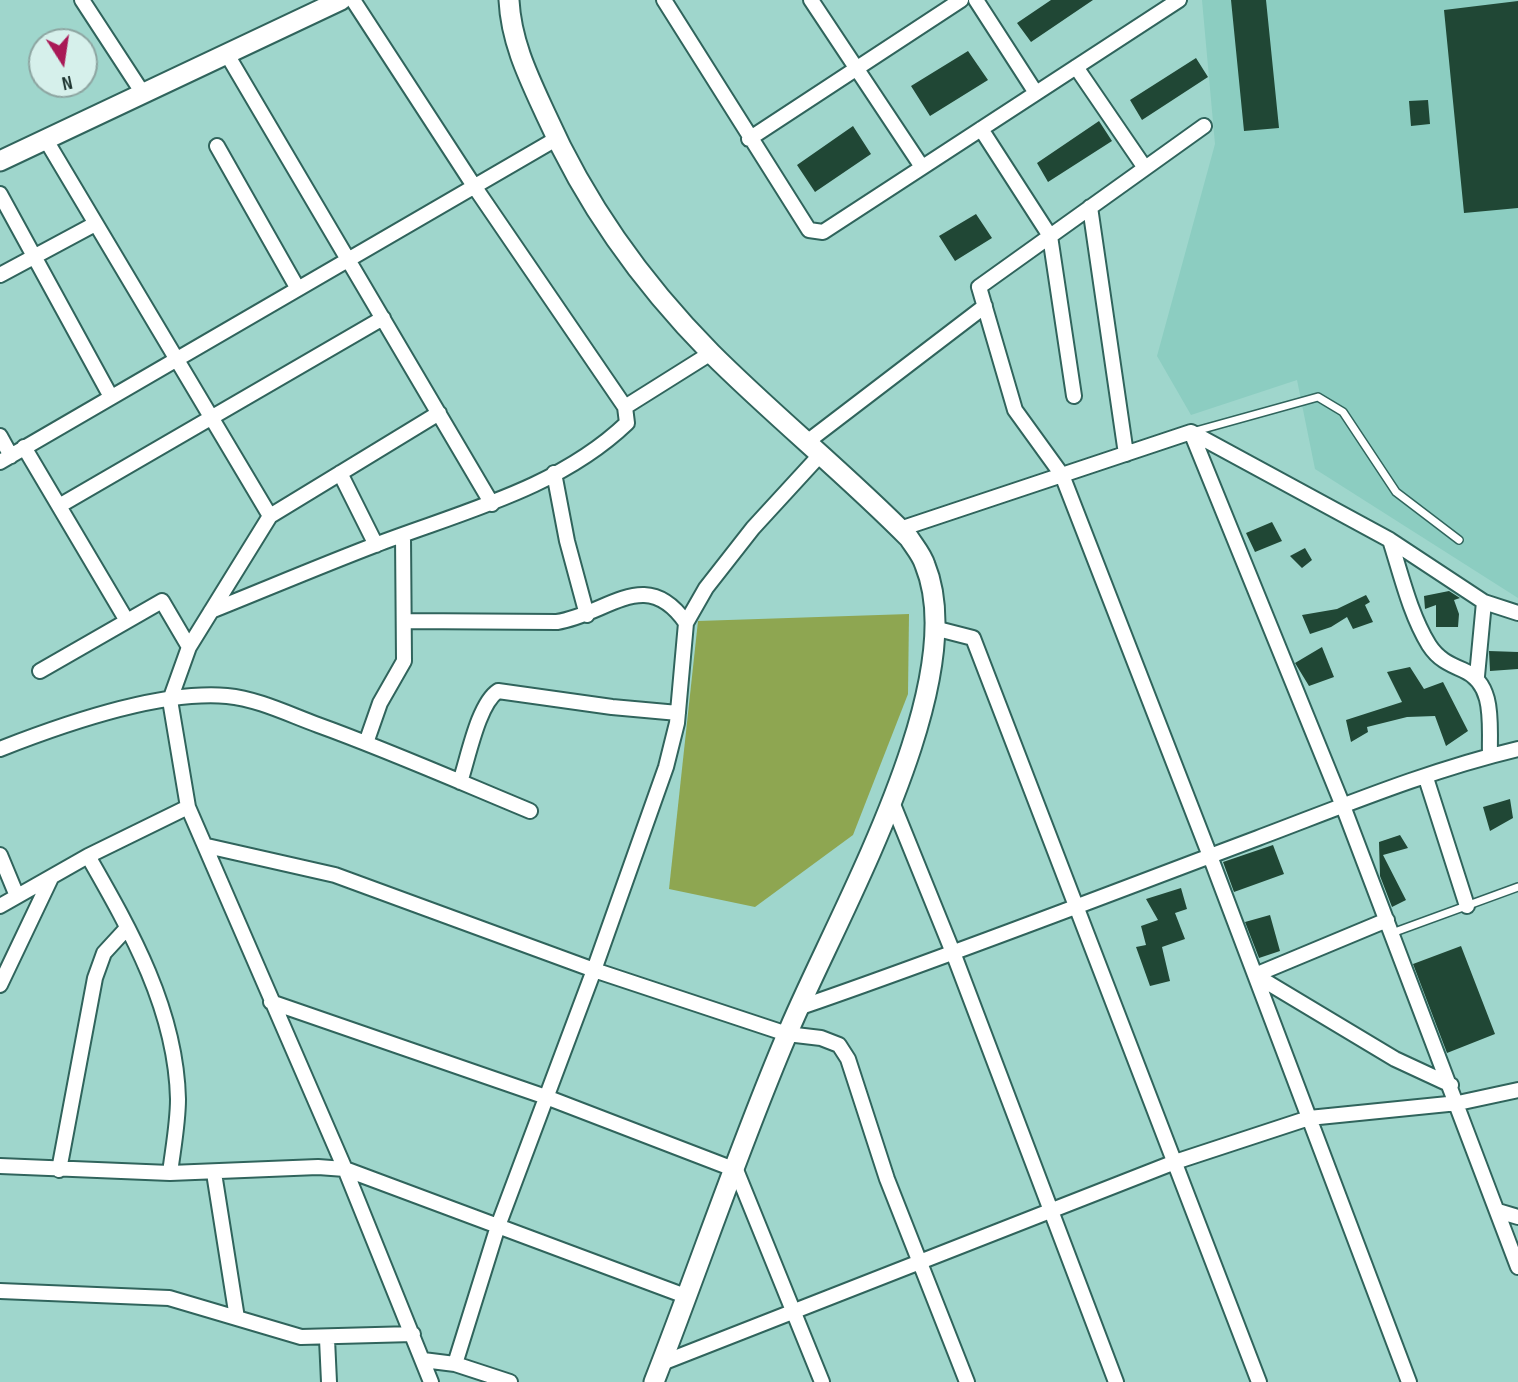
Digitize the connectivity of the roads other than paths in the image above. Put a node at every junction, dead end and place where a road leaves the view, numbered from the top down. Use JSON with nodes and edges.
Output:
{"nodes":[{"id":1,"x":82,"y":0,"type":"edge"},
{"id":2,"x":341,"y":0,"type":"edge"},
{"id":3,"x":353,"y":0,"type":"edge"},
{"id":4,"x":509,"y":0,"type":"edge"},
{"id":5,"x":664,"y":0,"type":"edge"},
{"id":6,"x":811,"y":0,"type":"edge"},
{"id":7,"x":961,"y":0,"type":"edge"},
{"id":8,"x":976,"y":0,"type":"edge"},
{"id":9,"x":1179,"y":0,"type":"edge"},
{"id":10,"x":228,"y":56,"type":"junction"},
{"id":11,"x":1076,"y":67,"type":"junction"},
{"id":12,"x":857,"y":69,"type":"junction"},
{"id":13,"x":1036,"y":93,"type":"junction"},
{"id":14,"x":144,"y":95,"type":"junction"},
{"id":15,"x":1204,"y":126,"type":"dead end"},
{"id":16,"x":981,"y":129,"type":"junction"},
{"id":17,"x":556,"y":139,"type":"junction"},
{"id":18,"x":749,"y":139,"type":"junction"},
{"id":19,"x":46,"y":140,"type":"junction"},
{"id":20,"x":217,"y":146,"type":"dead end"},
{"id":21,"x":0,"y":162,"type":"edge"},
{"id":22,"x":922,"y":167,"type":"junction"},
{"id":23,"x":1145,"y":168,"type":"junction"},
{"id":24,"x":474,"y":186,"type":"junction"},
{"id":25,"x":0,"y":194,"type":"edge"},
{"id":26,"x":1090,"y":207,"type":"junction"},
{"id":27,"x":95,"y":224,"type":"junction"},
{"id":28,"x":1049,"y":236,"type":"junction"},
{"id":29,"x":34,"y":257,"type":"junction"},
{"id":30,"x":348,"y":260,"type":"junction"},
{"id":31,"x":0,"y":275,"type":"edge"},
{"id":32,"x":298,"y":289,"type":"junction"},
{"id":33,"x":985,"y":306,"type":"junction"},
{"id":34,"x":383,"y":318,"type":"junction"},
{"id":35,"x":711,"y":353,"type":"junction"},
{"id":36,"x":176,"y":359,"type":"junction"},
{"id":37,"x":1074,"y":396,"type":"dead end"},
{"id":38,"x":111,"y":397,"type":"junction"},
{"id":39,"x":625,"y":407,"type":"junction"},
{"id":40,"x":439,"y":413,"type":"junction"},
{"id":41,"x":211,"y":418,"type":"junction"},
{"id":42,"x":1191,"y":432,"type":"junction"},
{"id":43,"x":0,"y":436,"type":"edge"},
{"id":44,"x":24,"y":447,"type":"junction"},
{"id":45,"x":814,"y":448,"type":"junction"},
{"id":46,"x":1126,"y":454,"type":"junction"},
{"id":47,"x":5,"y":459,"type":"edge"},
{"id":48,"x":554,"y":473,"type":"junction"},
{"id":49,"x":340,"y":474,"type":"junction"},
{"id":50,"x":1062,"y":475,"type":"junction"},
{"id":51,"x":492,"y":504,"type":"junction"},
{"id":52,"x":59,"y":506,"type":"junction"},
{"id":53,"x":270,"y":516,"type":"junction"},
{"id":54,"x":900,"y":529,"type":"junction"},
{"id":55,"x":402,"y":536,"type":"junction"},
{"id":56,"x":1390,"y":540,"type":"junction"},
{"id":57,"x":1459,"y":540,"type":"dead end"},
{"id":58,"x":376,"y":545,"type":"junction"},
{"id":59,"x":1484,"y":602,"type":"junction"},
{"id":60,"x":211,"y":611,"type":"junction"},
{"id":61,"x":1518,"y":613,"type":"edge"},
{"id":62,"x":587,"y":615,"type":"junction"},
{"id":63,"x":127,"y":621,"type":"junction"},
{"id":64,"x":405,"y":621,"type":"junction"},
{"id":65,"x":686,"y":623,"type":"junction"},
{"id":66,"x":934,"y":628,"type":"junction"},
{"id":67,"x":189,"y":647,"type":"junction"},
{"id":68,"x":40,"y":671,"type":"dead end"},
{"id":69,"x":1477,"y":676,"type":"junction"},
{"id":70,"x":170,"y":701,"type":"junction"},
{"id":71,"x":678,"y":713,"type":"junction"},
{"id":72,"x":366,"y":743,"type":"junction"},
{"id":73,"x":0,"y":749,"type":"edge"},
{"id":74,"x":1518,"y":749,"type":"edge"},
{"id":75,"x":1490,"y":755,"type":"junction"},
{"id":76,"x":1426,"y":778,"type":"junction"},
{"id":77,"x":460,"y":782,"type":"junction"},
{"id":78,"x":892,"y":802,"type":"junction"},
{"id":79,"x":1343,"y":806,"type":"junction"},
{"id":80,"x":188,"y":807,"type":"junction"},
{"id":81,"x":530,"y":811,"type":"dead end"},
{"id":82,"x":207,"y":846,"type":"junction"},
{"id":83,"x":0,"y":855,"type":"edge"},
{"id":84,"x":88,"y":856,"type":"junction"},
{"id":85,"x":1210,"y":856,"type":"junction"},
{"id":86,"x":51,"y":878,"type":"junction"},
{"id":87,"x":1518,"y":887,"type":"edge"},
{"id":88,"x":17,"y":897,"type":"junction"},
{"id":89,"x":0,"y":906,"type":"edge"},
{"id":90,"x":1467,"y":906,"type":"junction"},
{"id":91,"x":1077,"y":907,"type":"junction"},
{"id":92,"x":1390,"y":926,"type":"junction"},
{"id":93,"x":127,"y":928,"type":"junction"},
{"id":94,"x":954,"y":955,"type":"junction"},
{"id":95,"x":594,"y":970,"type":"junction"},
{"id":96,"x":1255,"y":975,"type":"junction"},
{"id":97,"x":0,"y":985,"type":"edge"},
{"id":98,"x":271,"y":1002,"type":"junction"},
{"id":99,"x":801,"y":1007,"type":"junction"},
{"id":100,"x":787,"y":1034,"type":"junction"},
{"id":101,"x":1451,"y":1085,"type":"junction"},
{"id":102,"x":1518,"y":1090,"type":"edge"},
{"id":103,"x":546,"y":1097,"type":"junction"},
{"id":104,"x":1458,"y":1103,"type":"junction"},
{"id":105,"x":1309,"y":1118,"type":"junction"},
{"id":106,"x":1175,"y":1162,"type":"junction"},
{"id":107,"x":0,"y":1166,"type":"edge"},
{"id":108,"x":59,"y":1170,"type":"junction"},
{"id":109,"x":345,"y":1170,"type":"junction"},
{"id":110,"x":736,"y":1170,"type":"junction"},
{"id":111,"x":214,"y":1172,"type":"junction"},
{"id":112,"x":170,"y":1173,"type":"junction"},
{"id":113,"x":1497,"y":1211,"type":"junction"},
{"id":114,"x":1050,"y":1213,"type":"junction"},
{"id":115,"x":1518,"y":1217,"type":"edge"},
{"id":116,"x":498,"y":1226,"type":"junction"},
{"id":117,"x":919,"y":1261,"type":"junction"},
{"id":118,"x":1518,"y":1267,"type":"edge"},
{"id":119,"x":0,"y":1291,"type":"edge"},
{"id":120,"x":688,"y":1297,"type":"junction"},
{"id":121,"x":796,"y":1312,"type":"junction"},
{"id":122,"x":237,"y":1318,"type":"junction"},
{"id":123,"x":413,"y":1334,"type":"junction"},
{"id":124,"x":327,"y":1339,"type":"junction"},
{"id":125,"x":423,"y":1360,"type":"junction"},
{"id":126,"x":662,"y":1363,"type":"junction"},
{"id":127,"x":454,"y":1364,"type":"junction"},
{"id":128,"x":330,"y":1382,"type":"edge"},
{"id":129,"x":430,"y":1382,"type":"edge"},
{"id":130,"x":510,"y":1382,"type":"edge"},
{"id":131,"x":654,"y":1382,"type":"edge"},
{"id":132,"x":822,"y":1382,"type":"edge"},
{"id":133,"x":967,"y":1382,"type":"edge"},
{"id":134,"x":1116,"y":1382,"type":"edge"},
{"id":135,"x":1259,"y":1382,"type":"edge"},
{"id":136,"x":1409,"y":1382,"type":"edge"}],
"edges":[{"from":1,"to":14,"type":"street"},
{"from":2,"to":10,"type":"street"},
{"from":3,"to":24,"type":"street"},
{"from":4,"to":17,"type":"street"},
{"from":5,"to":18,"type":"street"},
{"from":6,"to":12,"type":"street"},
{"from":7,"to":12,"type":"street"},
{"from":8,"to":13,"type":"street"},
{"from":9,"to":11,"type":"street"},
{"from":10,"to":14,"type":"street"},
{"from":10,"to":30,"type":"street"},
{"from":11,"to":13,"type":"street"},
{"from":11,"to":23,"type":"street"},
{"from":12,"to":18,"type":"street"},
{"from":12,"to":22,"type":"street"},
{"from":13,"to":16,"type":"street"},
{"from":14,"to":19,"type":"street"},
{"from":15,"to":23,"type":"street"},
{"from":16,"to":22,"type":"street"},
{"from":16,"to":28,"type":"street"},
{"from":17,"to":24,"type":"street"},
{"from":17,"to":35,"type":"street"},
{"from":18,"to":22,"type":"street"},
{"from":19,"to":21,"type":"street"},
{"from":19,"to":27,"type":"street"},
{"from":20,"to":32,"type":"street"},
{"from":23,"to":26,"type":"street"},
{"from":24,"to":30,"type":"street"},
{"from":24,"to":39,"type":"street"},
{"from":25,"to":29,"type":"street"},
{"from":26,"to":28,"type":"street"},
{"from":26,"to":46,"type":"street"},
{"from":27,"to":29,"type":"street"},
{"from":27,"to":36,"type":"street"},
{"from":28,"to":33,"type":"street"},
{"from":28,"to":37,"type":"street"},
{"from":29,"to":31,"type":"street"},
{"from":29,"to":38,"type":"street"},
{"from":30,"to":32,"type":"street"},
{"from":30,"to":34,"type":"street"},
{"from":32,"to":36,"type":"street"},
{"from":33,"to":45,"type":"street"},
{"from":33,"to":50,"type":"street"},
{"from":34,"to":40,"type":"street"},
{"from":34,"to":41,"type":"street"},
{"from":35,"to":39,"type":"street"},
{"from":35,"to":45,"type":"street"},
{"from":36,"to":38,"type":"street"},
{"from":36,"to":41,"type":"street"},
{"from":38,"to":44,"type":"street"},
{"from":39,"to":48,"type":"street"},
{"from":40,"to":49,"type":"street"},
{"from":40,"to":51,"type":"street"},
{"from":41,"to":52,"type":"street"},
{"from":41,"to":53,"type":"street"},
{"from":42,"to":46,"type":"street"},
{"from":42,"to":56,"type":"street"},
{"from":42,"to":57,"type":"lane"},
{"from":42,"to":79,"type":"street"},
{"from":43,"to":47,"type":"street"},
{"from":44,"to":47,"type":"street"},
{"from":44,"to":52,"type":"street"},
{"from":45,"to":54,"type":"street"},
{"from":45,"to":65,"type":"street"},
{"from":46,"to":50,"type":"street"},
{"from":48,"to":51,"type":"street"},
{"from":48,"to":62,"type":"street"},
{"from":49,"to":53,"type":"street"},
{"from":49,"to":58,"type":"street"},
{"from":50,"to":54,"type":"street"},
{"from":50,"to":85,"type":"street"},
{"from":51,"to":55,"type":"street"},
{"from":52,"to":63,"type":"street"},
{"from":53,"to":60,"type":"street"},
{"from":54,"to":66,"type":"street"},
{"from":55,"to":58,"type":"street"},
{"from":55,"to":64,"type":"street"},
{"from":56,"to":59,"type":"street"},
{"from":56,"to":69,"type":"street"},
{"from":58,"to":60,"type":"street"},
{"from":59,"to":61,"type":"street"},
{"from":59,"to":69,"type":"street"},
{"from":60,"to":67,"type":"street"},
{"from":62,"to":64,"type":"street"},
{"from":62,"to":65,"type":"street"},
{"from":63,"to":67,"type":"street"},
{"from":63,"to":68,"type":"street"},
{"from":64,"to":72,"type":"street"},
{"from":65,"to":71,"type":"street"},
{"from":66,"to":78,"type":"street"},
{"from":66,"to":91,"type":"street"},
{"from":67,"to":70,"type":"street"},
{"from":69,"to":75,"type":"street"},
{"from":70,"to":72,"type":"street"},
{"from":70,"to":73,"type":"street"},
{"from":70,"to":80,"type":"street"},
{"from":71,"to":77,"type":"street"},
{"from":71,"to":95,"type":"street"},
{"from":72,"to":77,"type":"street"},
{"from":74,"to":75,"type":"street"},
{"from":75,"to":76,"type":"street"},
{"from":76,"to":79,"type":"street"},
{"from":76,"to":90,"type":"street"},
{"from":77,"to":81,"type":"street"},
{"from":78,"to":94,"type":"street"},
{"from":78,"to":99,"type":"street"},
{"from":79,"to":85,"type":"street"},
{"from":79,"to":92,"type":"street"},
{"from":80,"to":82,"type":"street"},
{"from":80,"to":84,"type":"street"},
{"from":82,"to":95,"type":"street"},
{"from":82,"to":98,"type":"street"},
{"from":83,"to":88,"type":"street"},
{"from":84,"to":86,"type":"street"},
{"from":84,"to":93,"type":"street"},
{"from":85,"to":91,"type":"street"},
{"from":85,"to":96,"type":"street"},
{"from":86,"to":88,"type":"street"},
{"from":86,"to":97,"type":"street"},
{"from":87,"to":90,"type":"lane"},
{"from":88,"to":89,"type":"street"},
{"from":90,"to":92,"type":"lane"},
{"from":91,"to":94,"type":"street"},
{"from":91,"to":106,"type":"street"},
{"from":92,"to":96,"type":"street"},
{"from":92,"to":101,"type":"street"},
{"from":93,"to":108,"type":"street"},
{"from":93,"to":112,"type":"street"},
{"from":94,"to":99,"type":"street"},
{"from":94,"to":114,"type":"street"},
{"from":95,"to":100,"type":"street"},
{"from":95,"to":103,"type":"street"},
{"from":96,"to":101,"type":"street"},
{"from":96,"to":105,"type":"street"},
{"from":98,"to":103,"type":"street"},
{"from":98,"to":109,"type":"street"},
{"from":99,"to":100,"type":"street"},
{"from":100,"to":110,"type":"street"},
{"from":100,"to":117,"type":"street"},
{"from":101,"to":104,"type":"street"},
{"from":102,"to":104,"type":"street"},
{"from":103,"to":110,"type":"street"},
{"from":103,"to":116,"type":"street"},
{"from":104,"to":105,"type":"street"},
{"from":104,"to":113,"type":"street"},
{"from":105,"to":106,"type":"street"},
{"from":105,"to":136,"type":"street"},
{"from":106,"to":114,"type":"street"},
{"from":106,"to":135,"type":"street"},
{"from":107,"to":108,"type":"street"},
{"from":108,"to":112,"type":"street"},
{"from":109,"to":111,"type":"street"},
{"from":109,"to":116,"type":"street"},
{"from":109,"to":123,"type":"street"},
{"from":110,"to":120,"type":"street"},
{"from":110,"to":121,"type":"street"},
{"from":111,"to":112,"type":"street"},
{"from":111,"to":122,"type":"street"},
{"from":113,"to":115,"type":"street"},
{"from":113,"to":118,"type":"street"},
{"from":114,"to":117,"type":"street"},
{"from":114,"to":134,"type":"street"},
{"from":116,"to":120,"type":"street"},
{"from":116,"to":127,"type":"street"},
{"from":117,"to":121,"type":"street"},
{"from":117,"to":133,"type":"street"},
{"from":119,"to":122,"type":"street"},
{"from":120,"to":126,"type":"street"},
{"from":121,"to":126,"type":"street"},
{"from":121,"to":132,"type":"street"},
{"from":122,"to":124,"type":"street"},
{"from":123,"to":124,"type":"street"},
{"from":123,"to":125,"type":"street"},
{"from":124,"to":128,"type":"street"},
{"from":125,"to":127,"type":"street"},
{"from":125,"to":129,"type":"street"},
{"from":126,"to":131,"type":"street"},
{"from":127,"to":130,"type":"street"}]}
